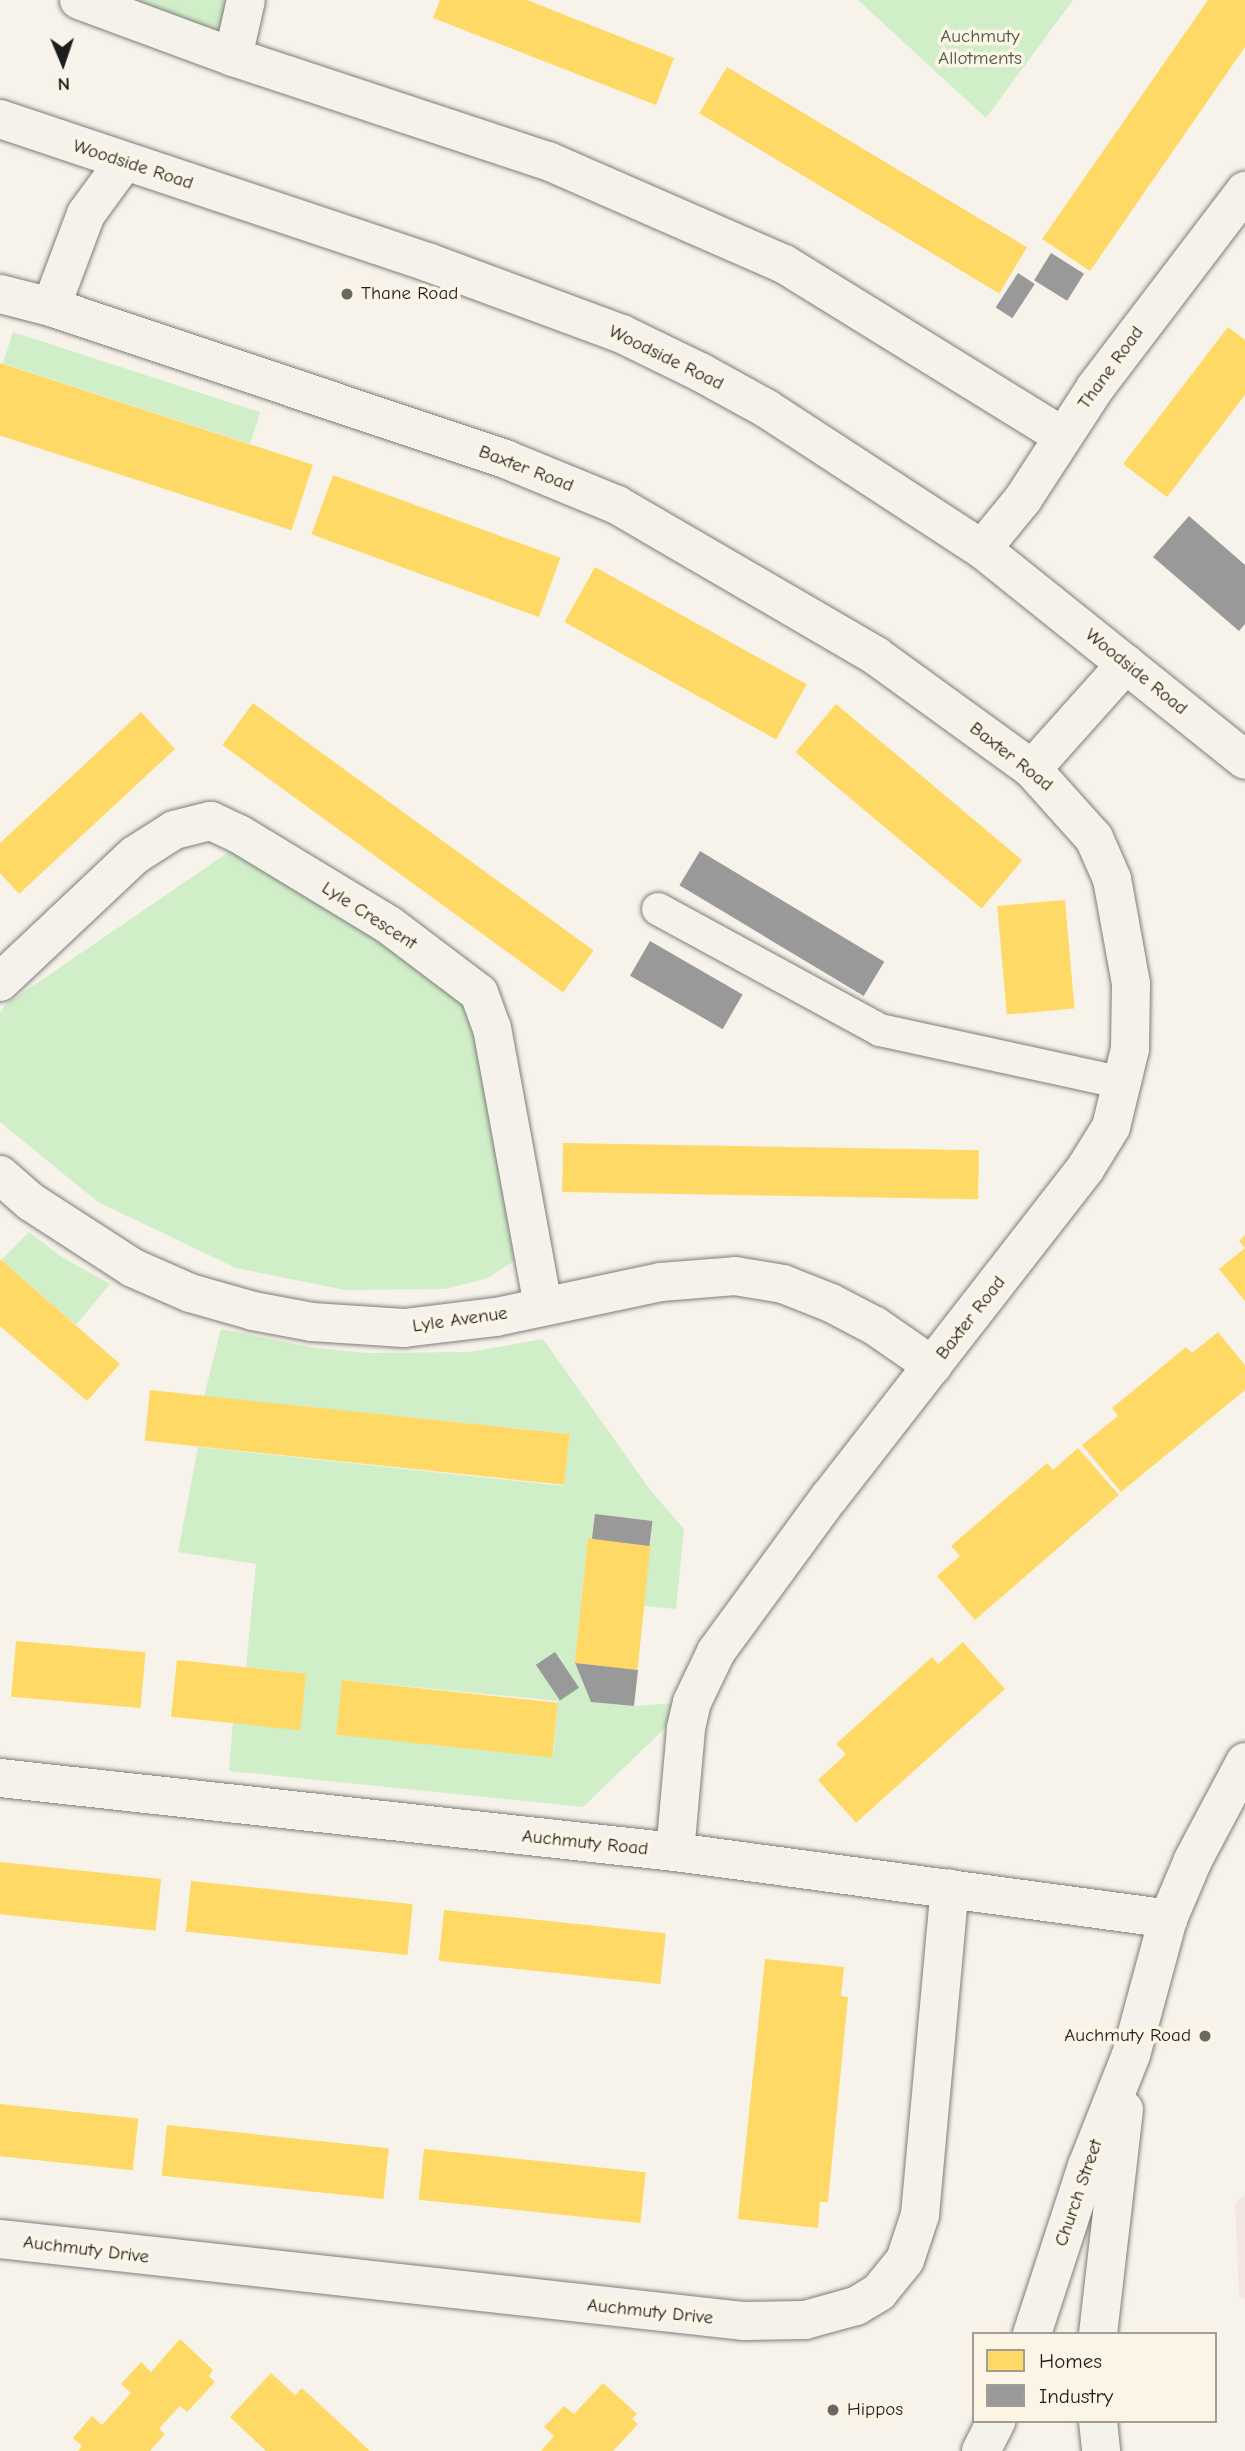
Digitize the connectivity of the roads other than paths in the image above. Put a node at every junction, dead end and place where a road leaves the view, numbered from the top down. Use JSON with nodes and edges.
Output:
{"nodes":[{"id":1,"x":79,"y":0,"type":"edge"},
{"id":2,"x":246,"y":0,"type":"edge"},
{"id":3,"x":233,"y":57,"type":"junction"},
{"id":4,"x":0,"y":119,"type":"edge"},
{"id":5,"x":124,"y":162,"type":"junction"},
{"id":6,"x":1245,"y":191,"type":"edge"},
{"id":7,"x":0,"y":294,"type":"edge"},
{"id":8,"x":51,"y":307,"type":"junction"},
{"id":9,"x":1062,"y":436,"type":"junction"},
{"id":10,"x":982,"y":549,"type":"junction"},
{"id":11,"x":1126,"y":664,"type":"junction"},
{"id":12,"x":1245,"y":760,"type":"edge"},
{"id":13,"x":1032,"y":769,"type":"junction"},
{"id":14,"x":658,"y":909,"type":"dead end"},
{"id":15,"x":0,"y":982,"type":"edge"},
{"id":16,"x":1124,"y":1083,"type":"junction"},
{"id":17,"x":0,"y":1175,"type":"edge"},
{"id":18,"x":543,"y":1306,"type":"junction"},
{"id":19,"x":933,"y":1366,"type":"junction"},
{"id":20,"x":1241,"y":1773,"type":"edge"},
{"id":21,"x":0,"y":1778,"type":"edge"},
{"id":22,"x":675,"y":1852,"type":"junction"},
{"id":23,"x":950,"y":1888,"type":"junction"},
{"id":24,"x":1168,"y":1919,"type":"junction"},
{"id":25,"x":1131,"y":2055,"type":"junction"},
{"id":26,"x":0,"y":2239,"type":"edge"},
{"id":27,"x":1033,"y":2332,"type":"edge"},
{"id":28,"x":1098,"y":2332,"type":"edge"},
{"id":29,"x":995,"y":2423,"type":"edge"},
{"id":30,"x":1098,"y":2423,"type":"edge"},
{"id":31,"x":981,"y":2451,"type":"edge"},
{"id":32,"x":1101,"y":2451,"type":"edge"}],
"edges":[{"from":1,"to":3,"type":"street"},
{"from":2,"to":3,"type":"street"},
{"from":3,"to":9,"type":"street"},
{"from":4,"to":5,"type":"street","name":"Woodside Road"},
{"from":5,"to":8,"type":"street"},
{"from":5,"to":10,"type":"street","name":"Woodside Road"},
{"from":6,"to":9,"type":"street","name":"Thane Road"},
{"from":7,"to":8,"type":"street","name":"Baxter Road"},
{"from":8,"to":13,"type":"street","name":"Baxter Road"},
{"from":9,"to":10,"type":"street","name":"Thane Road"},
{"from":10,"to":11,"type":"street","name":"Woodside Road"},
{"from":11,"to":12,"type":"street","name":"Woodside Road"},
{"from":11,"to":13,"type":"street"},
{"from":13,"to":16,"type":"street","name":"Baxter Road"},
{"from":14,"to":16,"type":"lane"},
{"from":15,"to":18,"type":"street","name":"Lyle Crescent"},
{"from":16,"to":19,"type":"street","name":"Baxter Road"},
{"from":17,"to":18,"type":"street","name":"Lyle Avenue"},
{"from":18,"to":19,"type":"street","name":"Lyle Avenue"},
{"from":19,"to":22,"type":"street","name":"Baxter Road"},
{"from":20,"to":24,"type":"street","name":"Church Street"},
{"from":21,"to":22,"type":"street","name":"Auchmuty Road"},
{"from":22,"to":23,"type":"street","name":"Auchmuty Road"},
{"from":23,"to":24,"type":"street","name":"Auchmuty Road"},
{"from":23,"to":26,"type":"street","name":"Auchmuty Drive"},
{"from":24,"to":25,"type":"street","name":"Church Street"},
{"from":25,"to":27,"type":"street","name":"Church Street"},
{"from":25,"to":28,"type":"street","name":"Church Street"},
{"from":29,"to":31,"type":"street"},
{"from":30,"to":32,"type":"street"}]}
